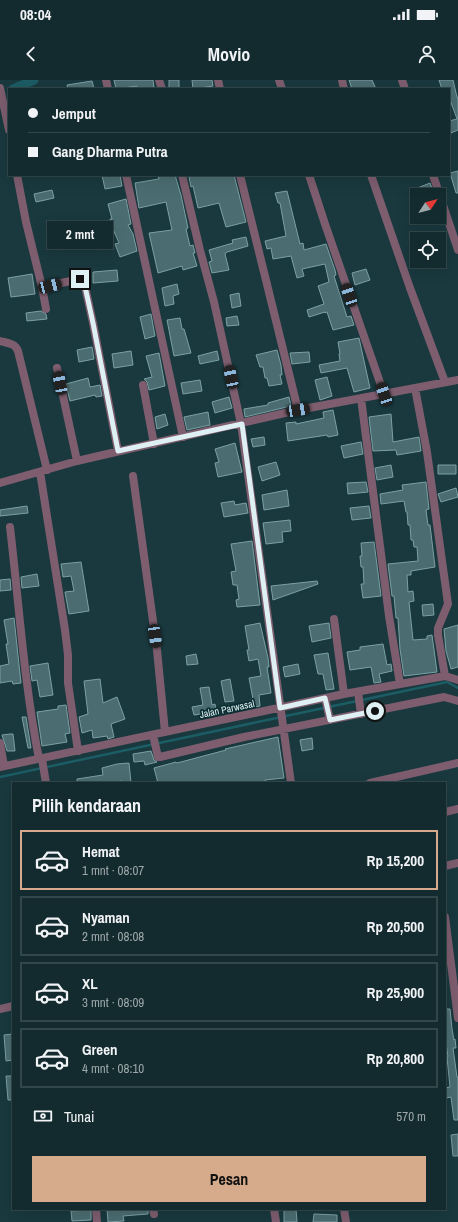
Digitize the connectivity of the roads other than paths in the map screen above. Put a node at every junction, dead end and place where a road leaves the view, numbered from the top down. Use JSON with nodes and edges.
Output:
{"nodes":[{"id":1,"x":0,"y":88,"type":"edge"},
{"id":2,"x":8,"y":124,"type":"edge"},
{"id":3,"x":17,"y":176,"type":"edge"},
{"id":4,"x":126,"y":176,"type":"edge"},
{"id":5,"x":182,"y":176,"type":"edge"},
{"id":6,"x":240,"y":176,"type":"edge"},
{"id":7,"x":309,"y":176,"type":"edge"},
{"id":8,"x":371,"y":176,"type":"edge"},
{"id":9,"x":433,"y":176,"type":"edge"},
{"id":10,"x":458,"y":250,"type":"edge"},
{"id":11,"x":42,"y":287,"type":"junction"},
{"id":12,"x":46,"y":309,"type":"dead end"},
{"id":13,"x":0,"y":341,"type":"edge"},
{"id":14,"x":57,"y":368,"type":"dead end"},
{"id":15,"x":458,"y":380,"type":"edge"},
{"id":16,"x":445,"y":382,"type":"junction"},
{"id":17,"x":143,"y":384,"type":"dead end"},
{"id":18,"x":415,"y":388,"type":"junction"},
{"id":19,"x":384,"y":394,"type":"junction"},
{"id":20,"x":361,"y":398,"type":"junction"},
{"id":21,"x":298,"y":410,"type":"junction"},
{"id":22,"x":242,"y":424,"type":"junction"},
{"id":23,"x":183,"y":437,"type":"junction"},
{"id":24,"x":154,"y":444,"type":"junction"},
{"id":25,"x":118,"y":451,"type":"junction"},
{"id":26,"x":77,"y":461,"type":"junction"},
{"id":27,"x":43,"y":471,"type":"junction"},
{"id":28,"x":133,"y":476,"type":"dead end"},
{"id":29,"x":0,"y":483,"type":"edge"},
{"id":30,"x":10,"y":527,"type":"dead end"},
{"id":31,"x":334,"y":619,"type":"dead end"},
{"id":32,"x":445,"y":676,"type":"junction"},
{"id":33,"x":458,"y":680,"type":"edge"},
{"id":34,"x":400,"y":684,"type":"junction"},
{"id":35,"x":344,"y":694,"type":"junction"},
{"id":36,"x":358,"y":694,"type":"junction"},
{"id":37,"x":326,"y":701,"type":"junction"},
{"id":38,"x":458,"y":701,"type":"edge"},
{"id":39,"x":361,"y":710,"type":"junction"},
{"id":40,"x":280,"y":711,"type":"junction"},
{"id":41,"x":329,"y":717,"type":"junction"},
{"id":42,"x":283,"y":726,"type":"junction"},
{"id":43,"x":165,"y":732,"type":"junction"},
{"id":44,"x":154,"y":740,"type":"junction"},
{"id":45,"x":0,"y":743,"type":"edge"},
{"id":46,"x":78,"y":751,"type":"junction"},
{"id":47,"x":41,"y":760,"type":"junction"},
{"id":48,"x":458,"y":763,"type":"edge"},
{"id":49,"x":2,"y":767,"type":"edge"},
{"id":50,"x":46,"y":782,"type":"edge"},
{"id":51,"x":291,"y":782,"type":"edge"},
{"id":52,"x":374,"y":782,"type":"edge"},
{"id":53,"x":458,"y":809,"type":"edge"},
{"id":54,"x":446,"y":812,"type":"edge"},
{"id":55,"x":458,"y":863,"type":"edge"},
{"id":56,"x":446,"y":866,"type":"edge"},
{"id":57,"x":446,"y":925,"type":"edge"},
{"id":58,"x":12,"y":1006,"type":"edge"},
{"id":59,"x":0,"y":1009,"type":"edge"},
{"id":60,"x":458,"y":1018,"type":"edge"},
{"id":61,"x":96,"y":1210,"type":"edge"},
{"id":62,"x":274,"y":1210,"type":"edge"},
{"id":63,"x":344,"y":1210,"type":"edge"},
{"id":64,"x":97,"y":1222,"type":"edge"},
{"id":65,"x":276,"y":1222,"type":"edge"},
{"id":66,"x":346,"y":1222,"type":"edge"}],
"edges":[{"from":1,"to":2,"type":"street"},
{"from":3,"to":11,"type":"street"},
{"from":4,"to":23,"type":"street"},
{"from":5,"to":22,"type":"street"},
{"from":6,"to":21,"type":"street"},
{"from":7,"to":19,"type":"street"},
{"from":8,"to":16,"type":"street"},
{"from":9,"to":10,"type":"street"},
{"from":11,"to":12,"type":"street"},
{"from":11,"to":25,"type":"street"},
{"from":13,"to":27,"type":"street"},
{"from":14,"to":26,"type":"street"},
{"from":15,"to":16,"type":"street"},
{"from":16,"to":18,"type":"street"},
{"from":17,"to":24,"type":"street"},
{"from":18,"to":19,"type":"street"},
{"from":18,"to":32,"type":"street"},
{"from":19,"to":20,"type":"street"},
{"from":20,"to":21,"type":"street"},
{"from":20,"to":34,"type":"street"},
{"from":21,"to":22,"type":"street"},
{"from":22,"to":23,"type":"street"},
{"from":22,"to":40,"type":"street"},
{"from":23,"to":24,"type":"street"},
{"from":24,"to":25,"type":"street"},
{"from":25,"to":26,"type":"street"},
{"from":26,"to":27,"type":"street"},
{"from":27,"to":29,"type":"street"},
{"from":27,"to":46,"type":"street"},
{"from":28,"to":43,"type":"street"},
{"from":30,"to":47,"type":"street"},
{"from":31,"to":35,"type":"street"},
{"from":32,"to":33,"type":"street","name":"Jalan Parwasal"},
{"from":32,"to":34,"type":"street","name":"Jalan Parwasal"},
{"from":34,"to":36,"type":"street","name":"Jalan Parwasal"},
{"from":35,"to":36,"type":"street","name":"Jalan Parwasal"},
{"from":35,"to":37,"type":"street","name":"Jalan Parwasal"},
{"from":36,"to":39,"type":"street"},
{"from":37,"to":40,"type":"street","name":"Jalan Parwasal"},
{"from":37,"to":41,"type":"street"},
{"from":38,"to":39,"type":"street"},
{"from":39,"to":41,"type":"street"},
{"from":40,"to":42,"type":"street"},
{"from":40,"to":43,"type":"street","name":"Jalan Parwasal"},
{"from":41,"to":42,"type":"street"},
{"from":42,"to":44,"type":"street"},
{"from":42,"to":51,"type":"street"},
{"from":43,"to":44,"type":"street","name":"Jalan Parwasal"},
{"from":44,"to":46,"type":"street","name":"Jalan Parwasal"},
{"from":45,"to":49,"type":"street"},
{"from":46,"to":47,"type":"street","name":"Jalan Parwasal"},
{"from":47,"to":49,"type":"street","name":"Jalan Parwasal"},
{"from":47,"to":50,"type":"street"},
{"from":48,"to":52,"type":"street"},
{"from":53,"to":54,"type":"street"},
{"from":55,"to":56,"type":"street"},
{"from":57,"to":60,"type":"street"},
{"from":58,"to":59,"type":"street"},
{"from":61,"to":64,"type":"street"},
{"from":62,"to":65,"type":"street"},
{"from":63,"to":66,"type":"street"}]}
